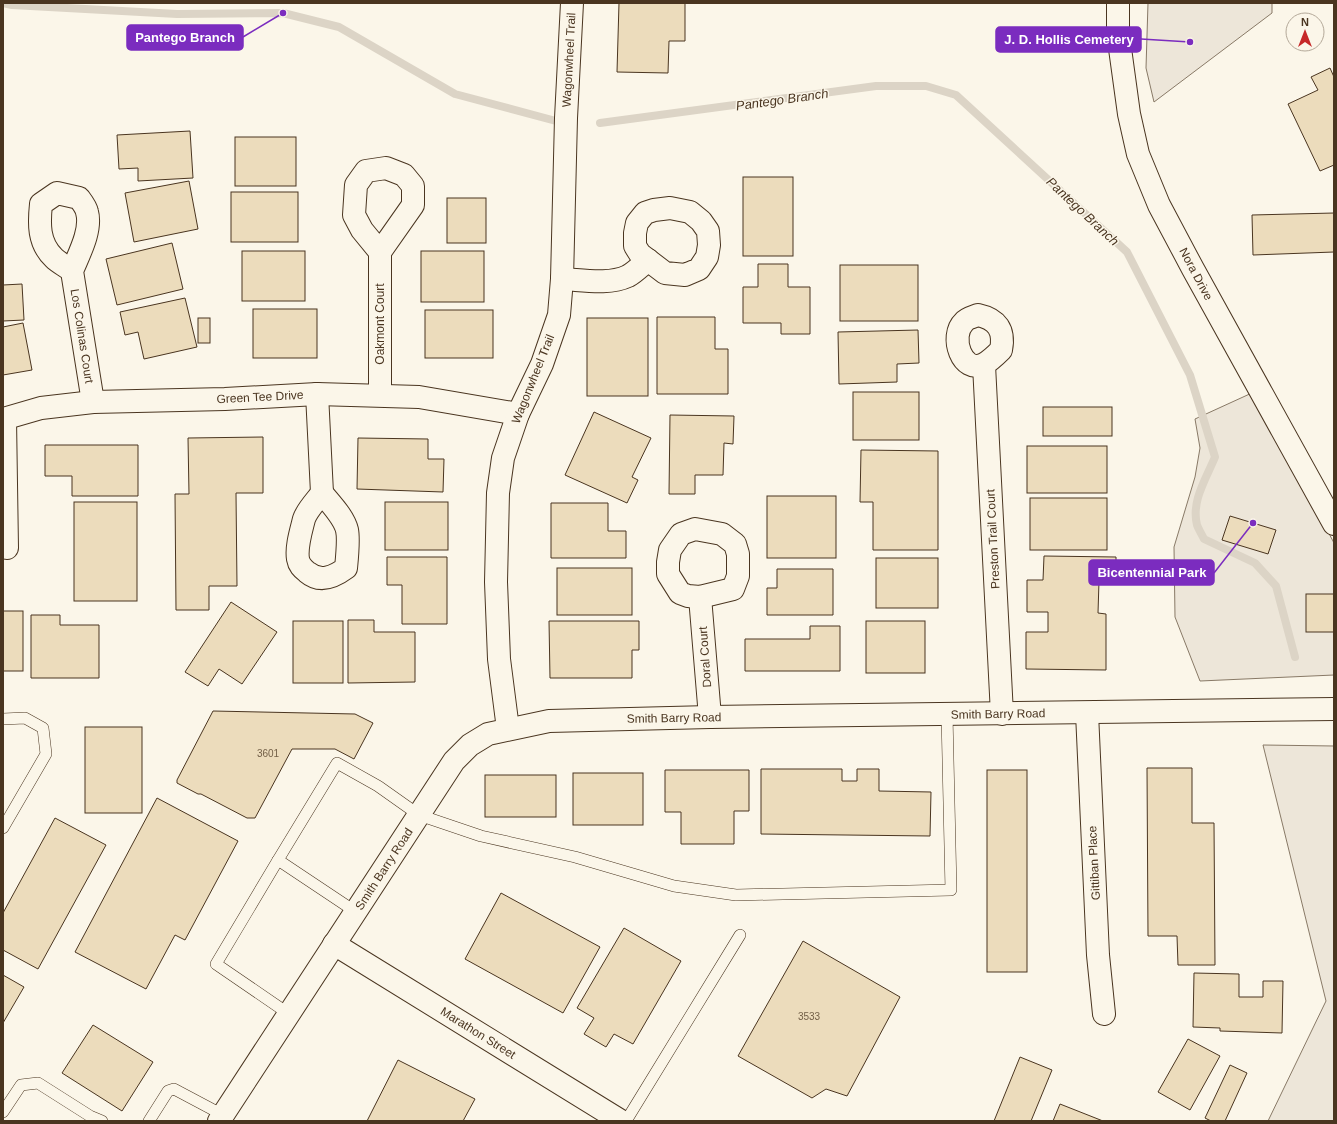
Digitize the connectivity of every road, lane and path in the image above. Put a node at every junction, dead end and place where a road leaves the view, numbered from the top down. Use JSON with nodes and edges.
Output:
{"nodes":[{"id":1,"x":572,"y":3,"type":"edge"},
{"id":2,"x":1118,"y":3,"type":"edge"},
{"id":3,"x":380,"y":252,"type":"dead end"},
{"id":4,"x":648,"y":260,"type":"dead end"},
{"id":5,"x":72,"y":270,"type":"dead end"},
{"id":6,"x":562,"y":279,"type":"junction"},
{"id":7,"x":984,"y":365,"type":"dead end"},
{"id":8,"x":317,"y":394,"type":"junction"},
{"id":9,"x":380,"y":395,"type":"junction"},
{"id":10,"x":93,"y":402,"type":"junction"},
{"id":11,"x":518,"y":414,"type":"junction"},
{"id":12,"x":4,"y":419,"type":"edge"},
{"id":13,"x":322,"y":493,"type":"dead end"},
{"id":14,"x":1334,"y":524,"type":"edge"},
{"id":15,"x":7,"y":548,"type":"dead end"},
{"id":16,"x":700,"y":597,"type":"dead end"},
{"id":17,"x":1334,"y":709,"type":"edge"},
{"id":18,"x":1087,"y":712,"type":"junction"},
{"id":19,"x":1002,"y":714,"type":"junction"},
{"id":20,"x":947,"y":715,"type":"junction"},
{"id":21,"x":710,"y":717,"type":"junction"},
{"id":22,"x":3,"y":719,"type":"edge"},
{"id":23,"x":508,"y":729,"type":"junction"},
{"id":24,"x":419,"y":815,"type":"junction"},
{"id":25,"x":3,"y":828,"type":"edge"},
{"id":26,"x":278,"y":860,"type":"junction"},
{"id":27,"x":356,"y":912,"type":"junction"},
{"id":28,"x":740,"y":935,"type":"dead end"},
{"id":29,"x":334,"y":944,"type":"junction"},
{"id":30,"x":289,"y":1014,"type":"junction"},
{"id":31,"x":1104,"y":1014,"type":"dead end"},
{"id":32,"x":3,"y":1112,"type":"edge"},
{"id":33,"x":221,"y":1118,"type":"edge"},
{"id":34,"x":98,"y":1121,"type":"edge"},
{"id":35,"x":149,"y":1121,"type":"edge"},
{"id":36,"x":621,"y":1121,"type":"edge"},
{"id":37,"x":626,"y":1121,"type":"edge"}],
"edges":[{"from":1,"to":6,"type":"street","name":"Wagonwheel Trail"},
{"from":2,"to":14,"type":"street","name":"Nora Drive"},
{"from":3,"to":9,"type":"street","name":"Oakmont Court"},
{"from":4,"to":6,"type":"street"},
{"from":5,"to":10,"type":"street","name":"Los Colinas Court"},
{"from":6,"to":11,"type":"street","name":"Wagonwheel Trail"},
{"from":7,"to":19,"type":"street","name":"Preston Trail Court"},
{"from":8,"to":9,"type":"street","name":"Green Tee Drive"},
{"from":8,"to":10,"type":"street","name":"Green Tee Drive"},
{"from":8,"to":13,"type":"street"},
{"from":9,"to":11,"type":"street","name":"Green Tee Drive"},
{"from":10,"to":12,"type":"street","name":"Green Tee Drive"},
{"from":11,"to":23,"type":"street","name":"Wagonwheel Trail"},
{"from":12,"to":15,"type":"street"},
{"from":16,"to":21,"type":"street","name":"Doral Court"},
{"from":17,"to":18,"type":"street","name":"Smith Barry Road"},
{"from":18,"to":19,"type":"street","name":"Smith Barry Road"},
{"from":18,"to":31,"type":"street","name":"Gittiban Place"},
{"from":19,"to":20,"type":"street","name":"Smith Barry Road"},
{"from":20,"to":21,"type":"street","name":"Smith Barry Road"},
{"from":20,"to":24,"type":"lane"},
{"from":21,"to":23,"type":"street","name":"Smith Barry Road"},
{"from":22,"to":25,"type":"lane"},
{"from":23,"to":24,"type":"street","name":"Smith Barry Road"},
{"from":24,"to":26,"type":"lane"},
{"from":24,"to":27,"type":"street","name":"Smith Barry Road"},
{"from":26,"to":27,"type":"lane"},
{"from":26,"to":30,"type":"lane"},
{"from":27,"to":29,"type":"street","name":"Smith Barry Road"},
{"from":28,"to":37,"type":"lane"},
{"from":29,"to":30,"type":"street","name":"Smith Barry Road"},
{"from":29,"to":36,"type":"street","name":"Marathon Street"},
{"from":30,"to":33,"type":"street","name":"Smith Barry Road"},
{"from":32,"to":34,"type":"lane"},
{"from":33,"to":35,"type":"lane"}]}
